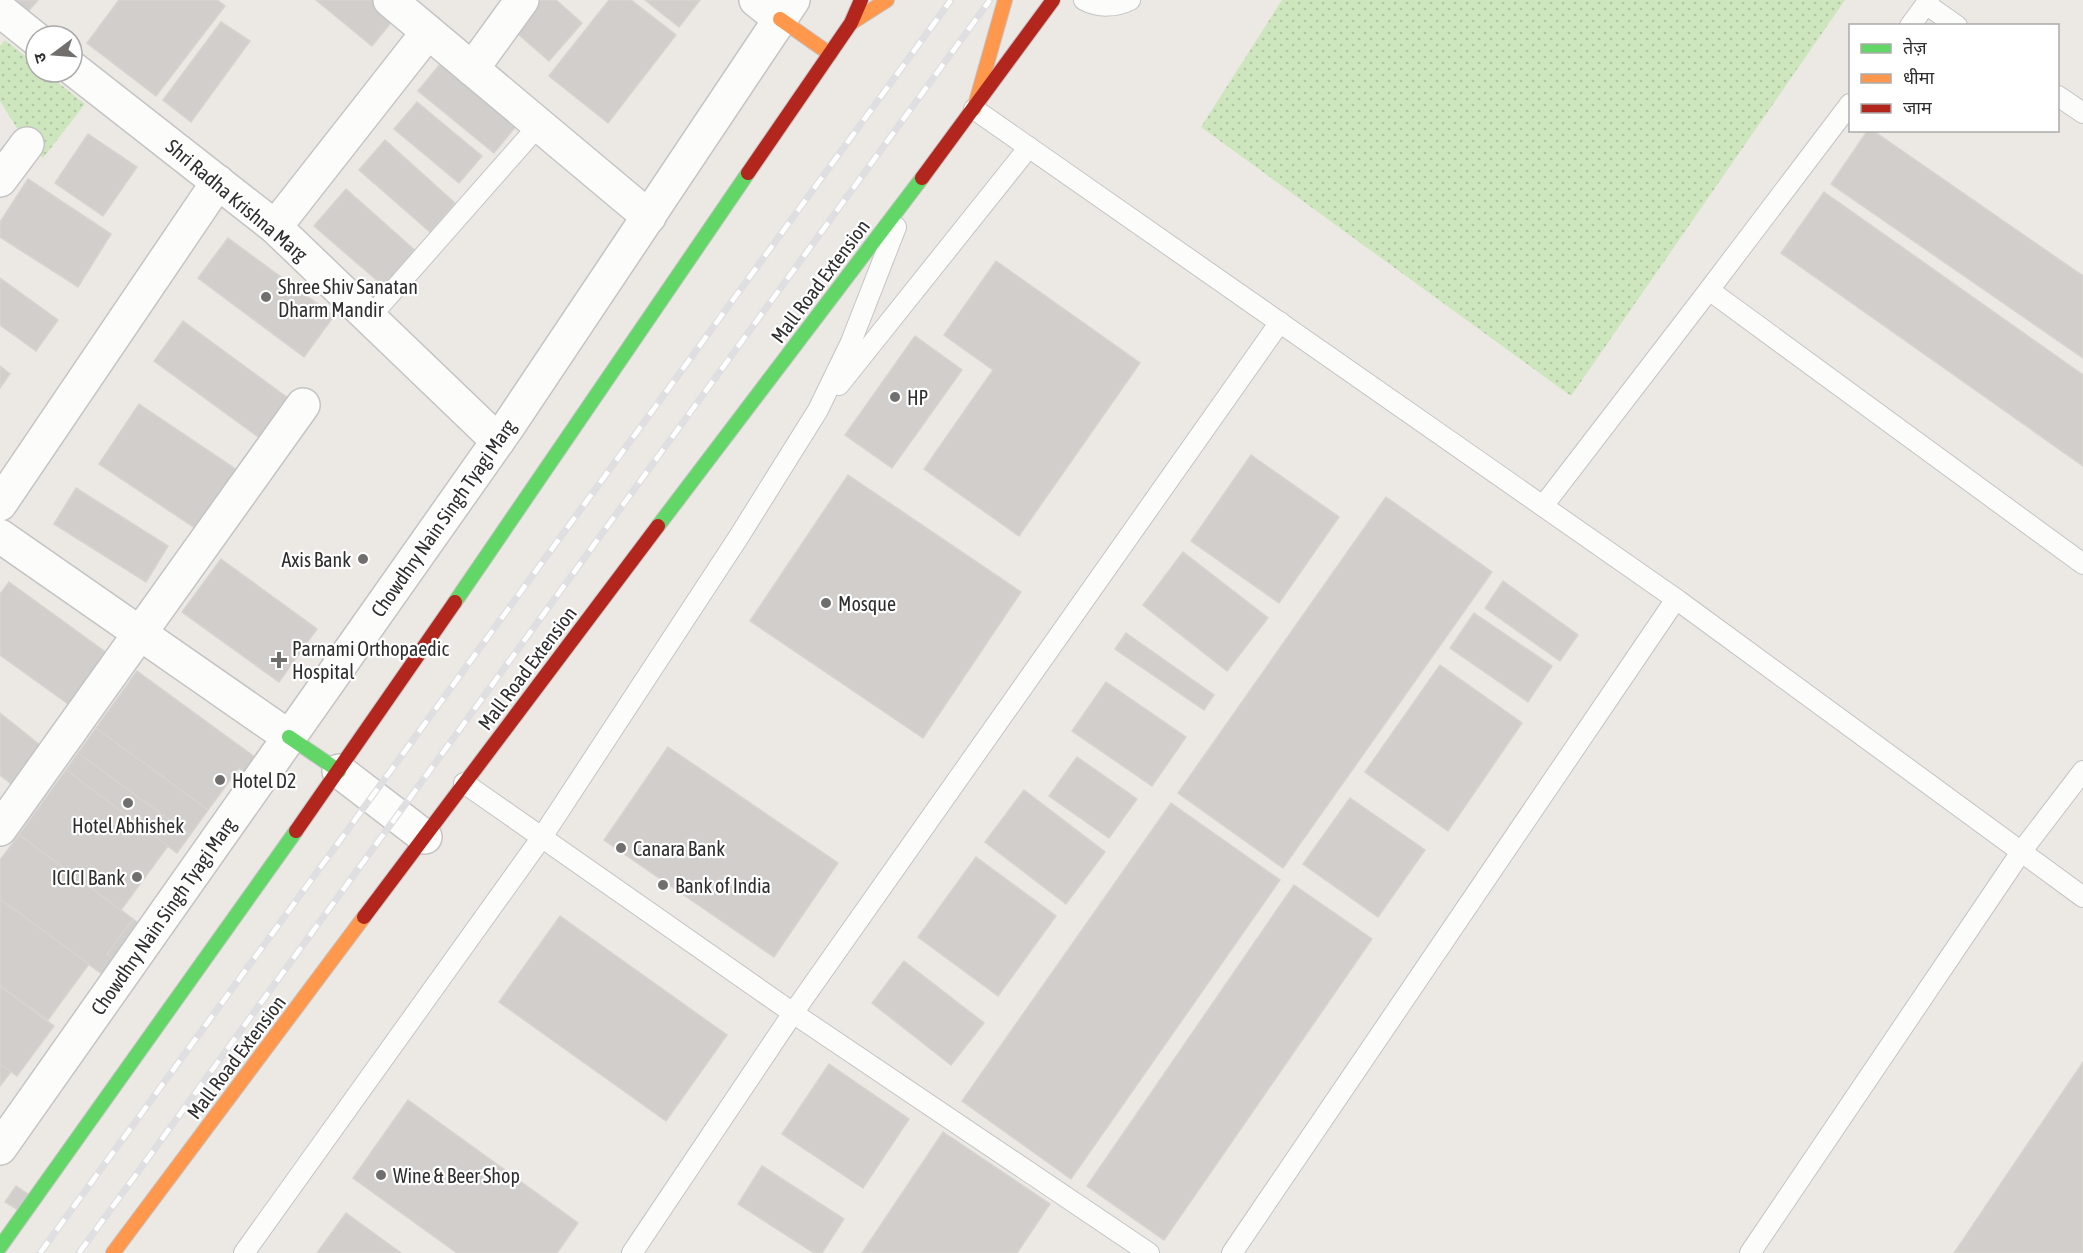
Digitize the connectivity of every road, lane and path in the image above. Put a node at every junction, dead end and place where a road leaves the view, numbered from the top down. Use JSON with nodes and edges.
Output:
{"nodes":[{"id":1,"x":390,"y":0,"type":"edge"},
{"id":2,"x":522,"y":0,"type":"edge"},
{"id":3,"x":861,"y":0,"type":"edge"},
{"id":4,"x":887,"y":0,"type":"edge"},
{"id":5,"x":1005,"y":0,"type":"edge"},
{"id":6,"x":1053,"y":0,"type":"edge"},
{"id":7,"x":1084,"y":0,"type":"edge"},
{"id":8,"x":1130,"y":0,"type":"edge"},
{"id":9,"x":1928,"y":2,"type":"edge"},
{"id":10,"x":776,"y":6,"type":"edge"},
{"id":11,"x":0,"y":10,"type":"edge"},
{"id":12,"x":851,"y":23,"type":"junction"},
{"id":13,"x":1912,"y":24,"type":"edge"},
{"id":14,"x":1955,"y":24,"type":"edge"},
{"id":15,"x":24,"y":29,"type":"edge"},
{"id":16,"x":428,"y":32,"type":"junction"},
{"id":17,"x":830,"y":54,"type":"junction"},
{"id":18,"x":472,"y":69,"type":"junction"},
{"id":19,"x":84,"y":77,"type":"edge"},
{"id":20,"x":2059,"y":97,"type":"edge"},
{"id":21,"x":1849,"y":107,"type":"edge"},
{"id":22,"x":974,"y":109,"type":"junction"},
{"id":23,"x":2083,"y":113,"type":"edge"},
{"id":24,"x":539,"y":125,"type":"junction"},
{"id":25,"x":27,"y":144,"type":"dead end"},
{"id":26,"x":1029,"y":147,"type":"junction"},
{"id":27,"x":0,"y":180,"type":"edge"},
{"id":28,"x":218,"y":182,"type":"junction"},
{"id":29,"x":908,"y":197,"type":"junction"},
{"id":30,"x":649,"y":217,"type":"junction"},
{"id":31,"x":275,"y":227,"type":"junction"},
{"id":32,"x":1709,"y":290,"type":"junction"},
{"id":33,"x":369,"y":318,"type":"junction"},
{"id":34,"x":1280,"y":322,"type":"junction"},
{"id":35,"x":303,"y":405,"type":"dead end"},
{"id":36,"x":818,"y":410,"type":"junction"},
{"id":37,"x":498,"y":441,"type":"junction"},
{"id":38,"x":0,"y":504,"type":"edge"},
{"id":39,"x":1544,"y":506,"type":"junction"},
{"id":40,"x":0,"y":536,"type":"edge"},
{"id":41,"x":2083,"y":564,"type":"edge"},
{"id":42,"x":1676,"y":599,"type":"junction"},
{"id":43,"x":138,"y":634,"type":"junction"},
{"id":44,"x":289,"y":736,"type":"junction"},
{"id":45,"x":339,"y":771,"type":"junction"},
{"id":46,"x":2083,"y":771,"type":"edge"},
{"id":47,"x":464,"y":783,"type":"junction"},
{"id":48,"x":0,"y":829,"type":"edge"},
{"id":49,"x":425,"y":837,"type":"junction"},
{"id":50,"x":542,"y":837,"type":"junction"},
{"id":51,"x":2021,"y":852,"type":"junction"},
{"id":52,"x":2083,"y":897,"type":"edge"},
{"id":53,"x":794,"y":1014,"type":"junction"},
{"id":54,"x":0,"y":1148,"type":"edge"},
{"id":55,"x":0,"y":1246,"type":"edge"},
{"id":56,"x":113,"y":1253,"type":"edge"},
{"id":57,"x":244,"y":1253,"type":"edge"},
{"id":58,"x":632,"y":1253,"type":"edge"},
{"id":59,"x":1149,"y":1253,"type":"edge"},
{"id":60,"x":1232,"y":1253,"type":"edge"},
{"id":61,"x":1750,"y":1253,"type":"edge"}],
"edges":[{"from":1,"to":16,"type":"street"},
{"from":2,"to":18,"type":"street"},
{"from":3,"to":12,"type":"main road"},
{"from":4,"to":12,"type":"main road"},
{"from":5,"to":22,"type":"main road"},
{"from":6,"to":22,"type":"main road","name":"Mall Road Extension"},
{"from":7,"to":8,"type":"lane"},
{"from":9,"to":13,"type":"lane"},
{"from":9,"to":14,"type":"lane"},
{"from":10,"to":17,"type":"main road"},
{"from":10,"to":30,"type":"street","name":"Chowdhry Nain Singh Tyagi Marg"},
{"from":11,"to":15,"type":"street"},
{"from":12,"to":17,"type":"main road"},
{"from":16,"to":18,"type":"street"},
{"from":16,"to":31,"type":"street"},
{"from":17,"to":45,"type":"main road"},
{"from":18,"to":24,"type":"street"},
{"from":19,"to":28,"type":"street","name":"Shri Radha Krishna Marg"},
{"from":20,"to":23,"type":"lane"},
{"from":21,"to":32,"type":"lane"},
{"from":22,"to":26,"type":"lane"},
{"from":22,"to":29,"type":"main road","name":"Mall Road Extension"},
{"from":24,"to":30,"type":"street"},
{"from":24,"to":33,"type":"lane"},
{"from":25,"to":27,"type":"street"},
{"from":26,"to":34,"type":"lane"},
{"from":26,"to":36,"type":"lane"},
{"from":28,"to":31,"type":"street","name":"Shri Radha Krishna Marg"},
{"from":28,"to":38,"type":"street"},
{"from":29,"to":36,"type":"lane"},
{"from":29,"to":47,"type":"main road","name":"Mall Road Extension"},
{"from":30,"to":37,"type":"street","name":"Chowdhry Nain Singh Tyagi Marg"},
{"from":31,"to":33,"type":"street","name":"Shri Radha Krishna Marg"},
{"from":32,"to":39,"type":"lane"},
{"from":32,"to":41,"type":"lane"},
{"from":33,"to":37,"type":"street","name":"Shri Radha Krishna Marg"},
{"from":34,"to":39,"type":"lane"},
{"from":34,"to":53,"type":"lane"},
{"from":35,"to":43,"type":"street"},
{"from":36,"to":50,"type":"lane"},
{"from":37,"to":44,"type":"street","name":"Chowdhry Nain Singh Tyagi Marg"},
{"from":39,"to":42,"type":"lane"},
{"from":40,"to":43,"type":"street"},
{"from":42,"to":51,"type":"lane"},
{"from":42,"to":60,"type":"lane"},
{"from":43,"to":44,"type":"street"},
{"from":43,"to":48,"type":"street"},
{"from":44,"to":45,"type":"main road"},
{"from":44,"to":54,"type":"street","name":"Chowdhry Nain Singh Tyagi Marg"},
{"from":45,"to":49,"type":"street"},
{"from":45,"to":55,"type":"main road"},
{"from":46,"to":51,"type":"lane"},
{"from":47,"to":49,"type":"main road","name":"Mall Road Extension"},
{"from":47,"to":50,"type":"lane"},
{"from":49,"to":56,"type":"main road","name":"Mall Road Extension"},
{"from":50,"to":53,"type":"lane"},
{"from":50,"to":57,"type":"lane"},
{"from":51,"to":52,"type":"lane"},
{"from":51,"to":61,"type":"lane"},
{"from":53,"to":58,"type":"lane"},
{"from":53,"to":59,"type":"lane"}]}
